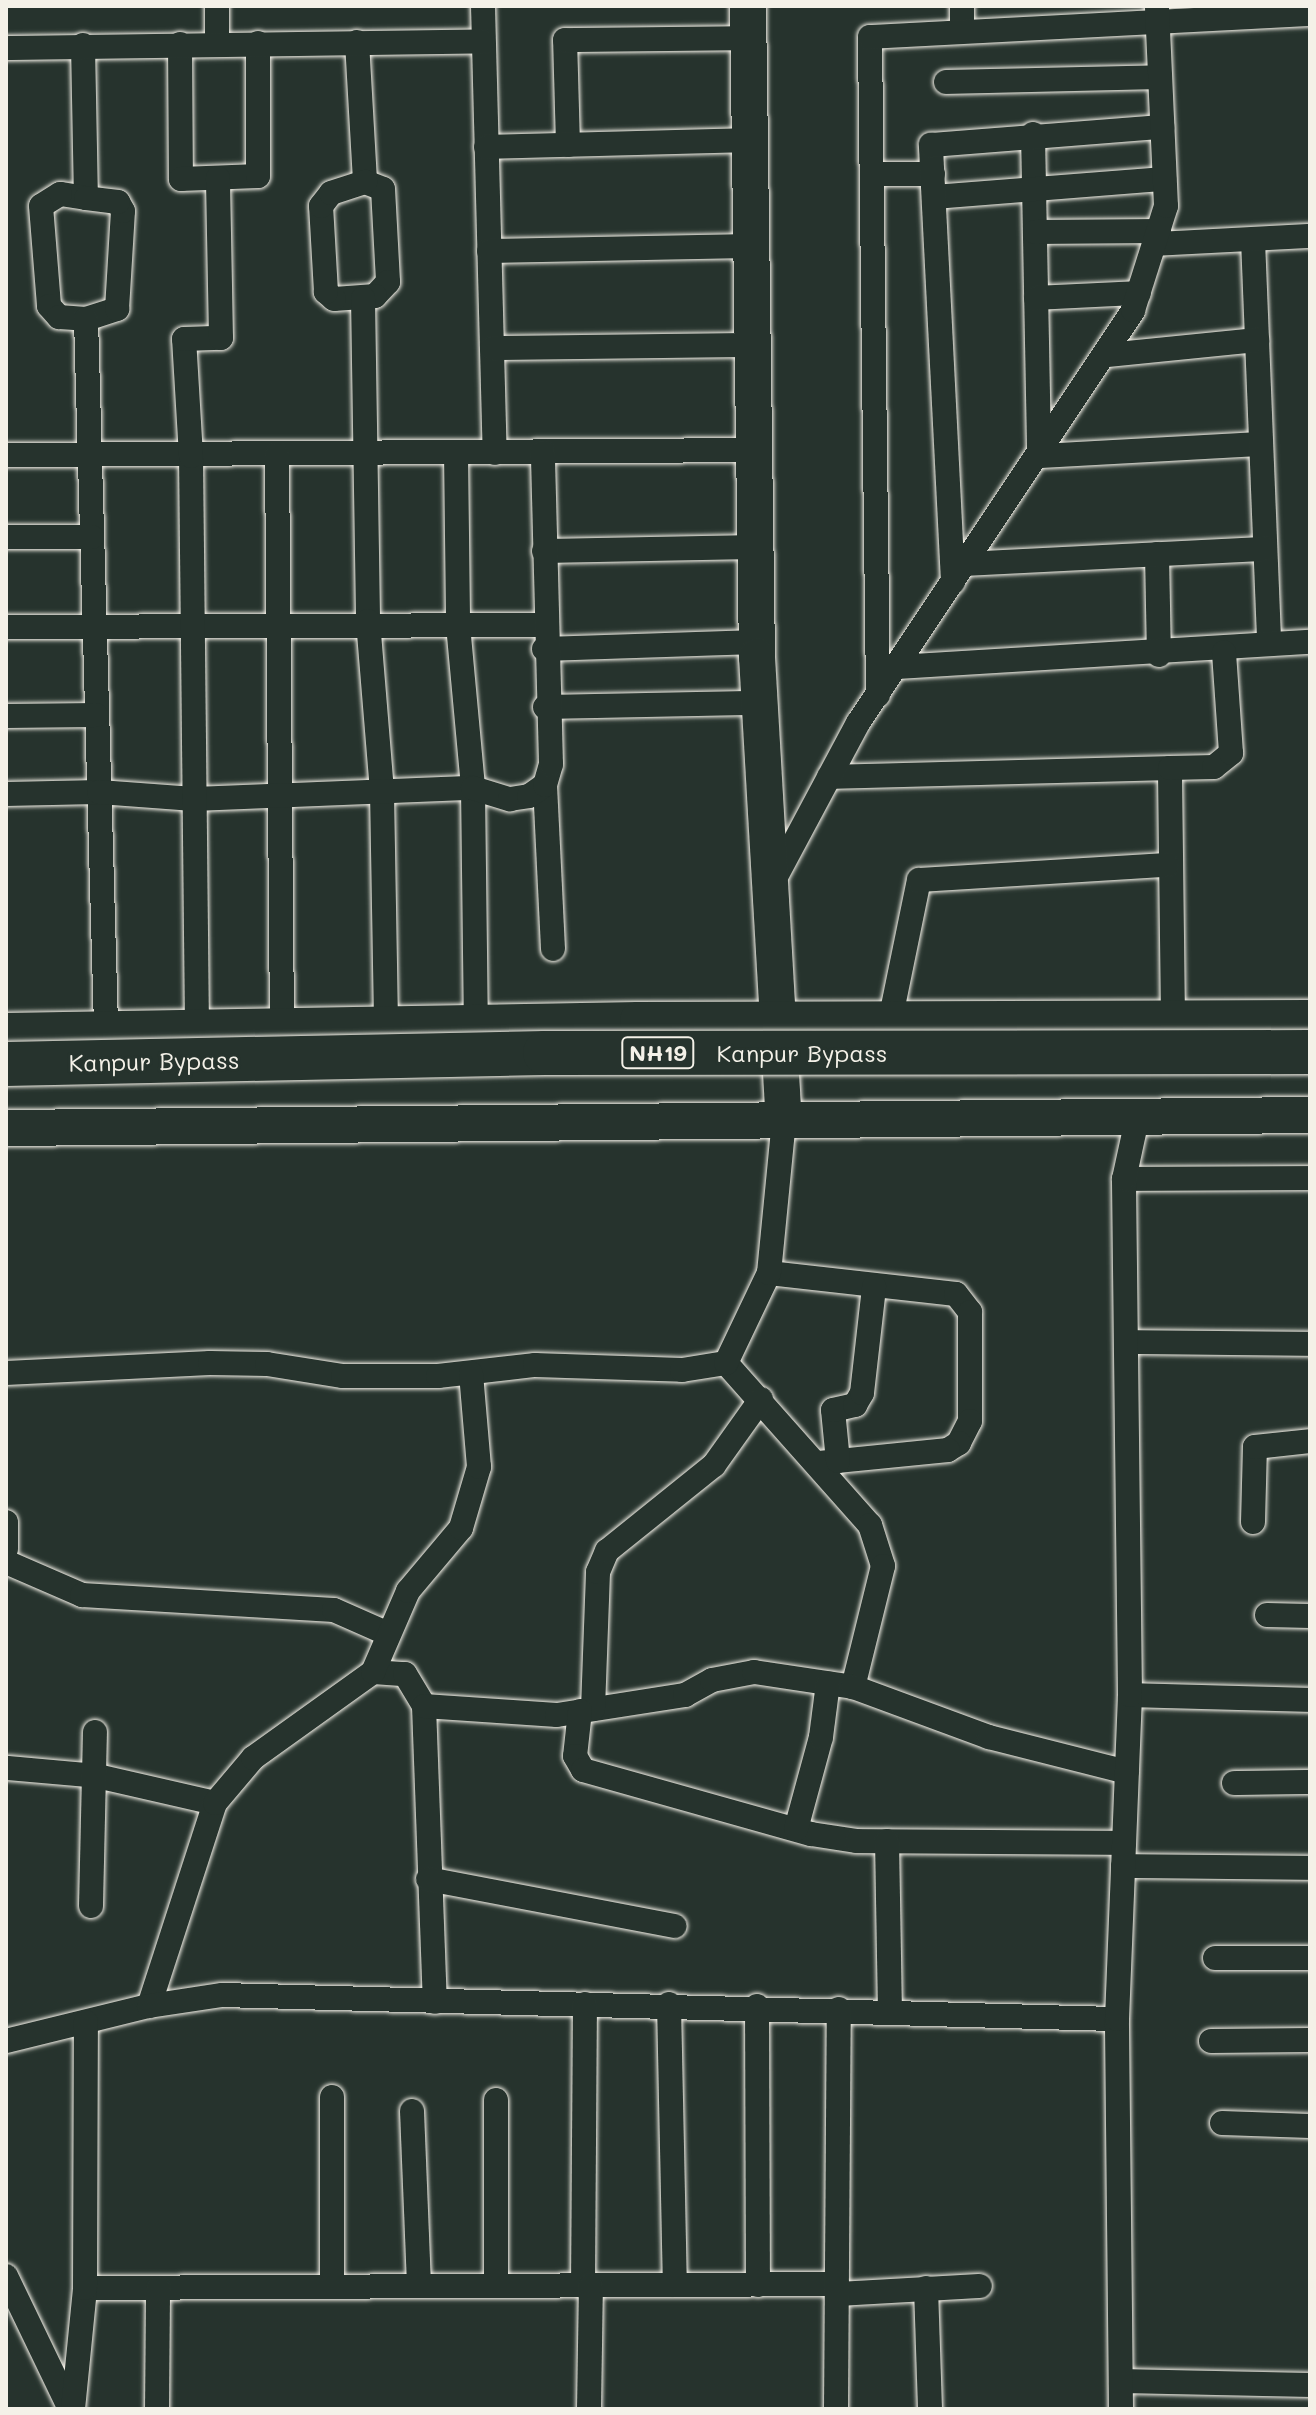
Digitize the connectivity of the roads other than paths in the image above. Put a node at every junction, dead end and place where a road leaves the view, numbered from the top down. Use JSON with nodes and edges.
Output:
{"nodes":[{"id":1,"x":217,"y":6,"type":"edge"},
{"id":2,"x":483,"y":6,"type":"edge"},
{"id":3,"x":962,"y":6,"type":"edge"},
{"id":4,"x":1157,"y":12,"type":"edge"},
{"id":5,"x":1310,"y":14,"type":"edge"},
{"id":6,"x":748,"y":22,"type":"edge"},
{"id":7,"x":962,"y":31,"type":"junction"},
{"id":8,"x":483,"y":41,"type":"junction"},
{"id":9,"x":357,"y":42,"type":"junction"},
{"id":10,"x":258,"y":43,"type":"junction"},
{"id":11,"x":180,"y":44,"type":"junction"},
{"id":12,"x":217,"y":44,"type":"junction"},
{"id":13,"x":83,"y":45,"type":"junction"},
{"id":14,"x":6,"y":48,"type":"edge"},
{"id":15,"x":1160,"y":77,"type":"junction"},
{"id":16,"x":946,"y":82,"type":"dead end"},
{"id":17,"x":1162,"y":127,"type":"junction"},
{"id":18,"x":1033,"y":134,"type":"junction"},
{"id":19,"x":750,"y":140,"type":"junction"},
{"id":20,"x":568,"y":145,"type":"junction"},
{"id":21,"x":486,"y":147,"type":"junction"},
{"id":22,"x":872,"y":174,"type":"junction"},
{"id":23,"x":218,"y":178,"type":"junction"},
{"id":24,"x":1164,"y":179,"type":"junction"},
{"id":25,"x":365,"y":182,"type":"junction"},
{"id":26,"x":934,"y":186,"type":"junction"},
{"id":27,"x":1034,"y":187,"type":"junction"},
{"id":28,"x":86,"y":198,"type":"junction"},
{"id":29,"x":1035,"y":232,"type":"junction"},
{"id":30,"x":1310,"y":236,"type":"edge"},
{"id":31,"x":1157,"y":237,"type":"junction"},
{"id":32,"x":1253,"y":240,"type":"junction"},
{"id":33,"x":751,"y":246,"type":"junction"},
{"id":34,"x":489,"y":251,"type":"junction"},
{"id":35,"x":1139,"y":293,"type":"junction"},
{"id":36,"x":363,"y":298,"type":"junction"},
{"id":37,"x":1036,"y":298,"type":"junction"},
{"id":38,"x":86,"y":319,"type":"junction"},
{"id":39,"x":1257,"y":340,"type":"junction"},
{"id":40,"x":753,"y":345,"type":"junction"},
{"id":41,"x":492,"y":348,"type":"junction"},
{"id":42,"x":1107,"y":355,"type":"junction"},
{"id":43,"x":1261,"y":444,"type":"junction"},
{"id":44,"x":755,"y":450,"type":"junction"},
{"id":45,"x":543,"y":452,"type":"junction"},
{"id":46,"x":456,"y":453,"type":"junction"},
{"id":47,"x":495,"y":453,"type":"junction"},
{"id":48,"x":365,"y":454,"type":"junction"},
{"id":49,"x":6,"y":455,"type":"edge"},
{"id":50,"x":277,"y":455,"type":"junction"},
{"id":51,"x":191,"y":456,"type":"junction"},
{"id":52,"x":1039,"y":456,"type":"junction"},
{"id":53,"x":90,"y":457,"type":"junction"},
{"id":54,"x":6,"y":537,"type":"edge"},
{"id":55,"x":92,"y":537,"type":"junction"},
{"id":56,"x":756,"y":547,"type":"junction"},
{"id":57,"x":1265,"y":549,"type":"junction"},
{"id":58,"x":544,"y":551,"type":"junction"},
{"id":59,"x":1157,"y":554,"type":"junction"},
{"id":60,"x":960,"y":573,"type":"junction"},
{"id":61,"x":368,"y":621,"type":"junction"},
{"id":62,"x":193,"y":623,"type":"junction"},
{"id":63,"x":280,"y":624,"type":"junction"},
{"id":64,"x":458,"y":625,"type":"junction"},
{"id":65,"x":94,"y":626,"type":"junction"},
{"id":66,"x":6,"y":627,"type":"edge"},
{"id":67,"x":544,"y":637,"type":"junction"},
{"id":68,"x":757,"y":642,"type":"junction"},
{"id":69,"x":1310,"y":642,"type":"edge"},
{"id":70,"x":1269,"y":644,"type":"junction"},
{"id":71,"x":1224,"y":652,"type":"junction"},
{"id":72,"x":1159,"y":655,"type":"junction"},
{"id":73,"x":897,"y":667,"type":"junction"},
{"id":74,"x":878,"y":695,"type":"junction"},
{"id":75,"x":760,"y":703,"type":"junction"},
{"id":76,"x":545,"y":707,"type":"junction"},
{"id":77,"x":96,"y":715,"type":"junction"},
{"id":78,"x":6,"y":716,"type":"edge"},
{"id":79,"x":1170,"y":768,"type":"junction"},
{"id":80,"x":829,"y":777,"type":"junction"},
{"id":81,"x":545,"y":785,"type":"junction"},
{"id":82,"x":473,"y":788,"type":"junction"},
{"id":83,"x":99,"y":792,"type":"junction"},
{"id":84,"x":382,"y":792,"type":"junction"},
{"id":85,"x":6,"y":794,"type":"edge"},
{"id":86,"x":283,"y":796,"type":"junction"},
{"id":87,"x":194,"y":799,"type":"junction"},
{"id":88,"x":1167,"y":865,"type":"junction"},
{"id":89,"x":772,"y":884,"type":"junction"},
{"id":90,"x":553,"y":949,"type":"dead end"},
{"id":91,"x":1310,"y":1018,"type":"edge"},
{"id":92,"x":1173,"y":1019,"type":"junction"},
{"id":93,"x":781,"y":1021,"type":"junction"},
{"id":94,"x":890,"y":1021,"type":"junction"},
{"id":95,"x":476,"y":1024,"type":"junction"},
{"id":96,"x":386,"y":1025,"type":"junction"},
{"id":97,"x":282,"y":1026,"type":"junction"},
{"id":98,"x":106,"y":1028,"type":"junction"},
{"id":99,"x":197,"y":1028,"type":"junction"},
{"id":100,"x":6,"y":1031,"type":"edge"},
{"id":101,"x":1310,"y":1052,"type":"edge"},
{"id":102,"x":6,"y":1064,"type":"edge"},
{"id":103,"x":1310,"y":1082,"type":"edge"},
{"id":104,"x":6,"y":1093,"type":"edge"},
{"id":105,"x":1138,"y":1115,"type":"junction"},
{"id":106,"x":1310,"y":1115,"type":"edge"},
{"id":107,"x":784,"y":1119,"type":"junction"},
{"id":108,"x":6,"y":1128,"type":"edge"},
{"id":109,"x":1310,"y":1178,"type":"edge"},
{"id":110,"x":1124,"y":1179,"type":"junction"},
{"id":111,"x":769,"y":1273,"type":"junction"},
{"id":112,"x":874,"y":1287,"type":"junction"},
{"id":113,"x":1127,"y":1342,"type":"junction"},
{"id":114,"x":1310,"y":1346,"type":"edge"},
{"id":115,"x":726,"y":1363,"type":"junction"},
{"id":116,"x":6,"y":1373,"type":"edge"},
{"id":117,"x":471,"y":1373,"type":"junction"},
{"id":118,"x":761,"y":1399,"type":"junction"},
{"id":119,"x":1310,"y":1441,"type":"edge"},
{"id":120,"x":827,"y":1462,"type":"junction"},
{"id":121,"x":6,"y":1522,"type":"edge"},
{"id":122,"x":1253,"y":1522,"type":"dead end"},
{"id":123,"x":6,"y":1549,"type":"edge"},
{"id":124,"x":6,"y":1562,"type":"edge"},
{"id":125,"x":1267,"y":1615,"type":"dead end"},
{"id":126,"x":1310,"y":1616,"type":"edge"},
{"id":127,"x":386,"y":1633,"type":"junction"},
{"id":128,"x":373,"y":1672,"type":"junction"},
{"id":129,"x":828,"y":1683,"type":"junction"},
{"id":130,"x":853,"y":1687,"type":"junction"},
{"id":131,"x":1130,"y":1695,"type":"junction"},
{"id":132,"x":1310,"y":1700,"type":"edge"},
{"id":133,"x":424,"y":1706,"type":"junction"},
{"id":134,"x":586,"y":1710,"type":"junction"},
{"id":135,"x":95,"y":1732,"type":"dead end"},
{"id":136,"x":7,"y":1768,"type":"edge"},
{"id":137,"x":1127,"y":1772,"type":"junction"},
{"id":138,"x":97,"y":1776,"type":"junction"},
{"id":139,"x":1310,"y":1782,"type":"edge"},
{"id":140,"x":1234,"y":1783,"type":"dead end"},
{"id":141,"x":215,"y":1803,"type":"junction"},
{"id":142,"x":796,"y":1829,"type":"junction"},
{"id":143,"x":887,"y":1841,"type":"junction"},
{"id":144,"x":1124,"y":1854,"type":"junction"},
{"id":145,"x":1310,"y":1868,"type":"edge"},
{"id":146,"x":428,"y":1879,"type":"junction"},
{"id":147,"x":91,"y":1906,"type":"dead end"},
{"id":148,"x":675,"y":1926,"type":"dead end"},
{"id":149,"x":1215,"y":1958,"type":"dead end"},
{"id":150,"x":1310,"y":1958,"type":"edge"},
{"id":151,"x":435,"y":2002,"type":"junction"},
{"id":152,"x":585,"y":2004,"type":"junction"},
{"id":153,"x":669,"y":2004,"type":"junction"},
{"id":154,"x":149,"y":2006,"type":"junction"},
{"id":155,"x":757,"y":2006,"type":"junction"},
{"id":156,"x":839,"y":2009,"type":"junction"},
{"id":157,"x":890,"y":2011,"type":"junction"},
{"id":158,"x":1117,"y":2019,"type":"junction"},
{"id":159,"x":86,"y":2022,"type":"junction"},
{"id":160,"x":1310,"y":2040,"type":"edge"},
{"id":161,"x":6,"y":2041,"type":"edge"},
{"id":162,"x":1211,"y":2041,"type":"dead end"},
{"id":163,"x":332,"y":2097,"type":"dead end"},
{"id":164,"x":496,"y":2100,"type":"dead end"},
{"id":165,"x":412,"y":2111,"type":"dead end"},
{"id":166,"x":1222,"y":2123,"type":"dead end"},
{"id":167,"x":1310,"y":2126,"type":"edge"},
{"id":168,"x":6,"y":2276,"type":"edge"},
{"id":169,"x":675,"y":2285,"type":"junction"},
{"id":170,"x":758,"y":2285,"type":"junction"},
{"id":171,"x":419,"y":2286,"type":"junction"},
{"id":172,"x":496,"y":2286,"type":"junction"},
{"id":173,"x":587,"y":2286,"type":"junction"},
{"id":174,"x":980,"y":2286,"type":"dead end"},
{"id":175,"x":332,"y":2287,"type":"junction"},
{"id":176,"x":85,"y":2288,"type":"junction"},
{"id":177,"x":158,"y":2288,"type":"junction"},
{"id":178,"x":926,"y":2288,"type":"junction"},
{"id":179,"x":837,"y":2289,"type":"junction"},
{"id":180,"x":1121,"y":2381,"type":"junction"},
{"id":181,"x":1310,"y":2385,"type":"edge"},
{"id":182,"x":72,"y":2409,"type":"edge"},
{"id":183,"x":157,"y":2409,"type":"edge"},
{"id":184,"x":589,"y":2409,"type":"edge"},
{"id":185,"x":836,"y":2409,"type":"edge"},
{"id":186,"x":930,"y":2409,"type":"edge"},
{"id":187,"x":1121,"y":2409,"type":"edge"}],
"edges":[{"from":1,"to":12,"type":"street"},
{"from":2,"to":8,"type":"street"},
{"from":3,"to":7,"type":"street"},
{"from":4,"to":5,"type":"street"},
{"from":4,"to":7,"type":"street"},
{"from":4,"to":15,"type":"street"},
{"from":6,"to":19,"type":"main road"},
{"from":6,"to":20,"type":"street"},
{"from":7,"to":22,"type":"street"},
{"from":8,"to":9,"type":"street"},
{"from":8,"to":21,"type":"street"},
{"from":9,"to":10,"type":"street"},
{"from":9,"to":25,"type":"street"},
{"from":10,"to":12,"type":"street"},
{"from":10,"to":23,"type":"street"},
{"from":11,"to":12,"type":"street"},
{"from":11,"to":13,"type":"street"},
{"from":11,"to":23,"type":"street"},
{"from":13,"to":14,"type":"street"},
{"from":13,"to":28,"type":"street"},
{"from":15,"to":16,"type":"street"},
{"from":15,"to":17,"type":"street"},
{"from":17,"to":18,"type":"street"},
{"from":17,"to":24,"type":"street"},
{"from":18,"to":26,"type":"street"},
{"from":18,"to":27,"type":"street"},
{"from":19,"to":20,"type":"street"},
{"from":19,"to":33,"type":"main road"},
{"from":20,"to":21,"type":"street"},
{"from":21,"to":34,"type":"street"},
{"from":22,"to":26,"type":"street"},
{"from":22,"to":74,"type":"street"},
{"from":23,"to":51,"type":"street"},
{"from":24,"to":27,"type":"street"},
{"from":24,"to":31,"type":"street"},
{"from":25,"to":36,"type":"street"},
{"from":25,"to":36,"type":"street"},
{"from":26,"to":27,"type":"street"},
{"from":26,"to":60,"type":"street"},
{"from":27,"to":29,"type":"street"},
{"from":28,"to":38,"type":"street"},
{"from":28,"to":38,"type":"street"},
{"from":29,"to":31,"type":"street"},
{"from":29,"to":37,"type":"street"},
{"from":30,"to":32,"type":"street"},
{"from":31,"to":32,"type":"street"},
{"from":31,"to":35,"type":"street"},
{"from":32,"to":39,"type":"street"},
{"from":33,"to":34,"type":"street"},
{"from":33,"to":40,"type":"main road"},
{"from":34,"to":41,"type":"street"},
{"from":35,"to":37,"type":"street"},
{"from":35,"to":42,"type":"street"},
{"from":36,"to":48,"type":"street"},
{"from":37,"to":52,"type":"street"},
{"from":38,"to":53,"type":"street"},
{"from":39,"to":42,"type":"street"},
{"from":39,"to":43,"type":"street"},
{"from":40,"to":41,"type":"street"},
{"from":40,"to":44,"type":"main road"},
{"from":41,"to":47,"type":"street"},
{"from":42,"to":52,"type":"street"},
{"from":43,"to":52,"type":"street"},
{"from":43,"to":57,"type":"street"},
{"from":44,"to":45,"type":"street"},
{"from":44,"to":56,"type":"main road"},
{"from":45,"to":47,"type":"street"},
{"from":45,"to":58,"type":"street"},
{"from":46,"to":47,"type":"street"},
{"from":46,"to":48,"type":"street"},
{"from":46,"to":64,"type":"street"},
{"from":48,"to":50,"type":"street"},
{"from":48,"to":61,"type":"street"},
{"from":49,"to":53,"type":"street"},
{"from":50,"to":51,"type":"street"},
{"from":50,"to":63,"type":"street"},
{"from":51,"to":53,"type":"street"},
{"from":51,"to":62,"type":"street"},
{"from":52,"to":60,"type":"street"},
{"from":53,"to":55,"type":"street"},
{"from":54,"to":55,"type":"street"},
{"from":55,"to":65,"type":"street"},
{"from":56,"to":58,"type":"street"},
{"from":56,"to":68,"type":"main road"},
{"from":57,"to":59,"type":"street"},
{"from":57,"to":70,"type":"street"},
{"from":58,"to":67,"type":"street"},
{"from":59,"to":60,"type":"street"},
{"from":59,"to":72,"type":"street"},
{"from":60,"to":73,"type":"street"},
{"from":61,"to":63,"type":"street"},
{"from":61,"to":64,"type":"street"},
{"from":61,"to":84,"type":"street"},
{"from":62,"to":63,"type":"street"},
{"from":62,"to":65,"type":"street"},
{"from":62,"to":87,"type":"street"},
{"from":63,"to":86,"type":"street"},
{"from":64,"to":67,"type":"street"},
{"from":64,"to":82,"type":"street"},
{"from":65,"to":66,"type":"street"},
{"from":65,"to":77,"type":"street"},
{"from":67,"to":68,"type":"street"},
{"from":67,"to":76,"type":"street"},
{"from":68,"to":75,"type":"main road"},
{"from":69,"to":70,"type":"street"},
{"from":70,"to":71,"type":"street"},
{"from":71,"to":72,"type":"street"},
{"from":71,"to":79,"type":"street"},
{"from":72,"to":73,"type":"street"},
{"from":73,"to":74,"type":"street"},
{"from":74,"to":80,"type":"street"},
{"from":75,"to":76,"type":"street"},
{"from":75,"to":89,"type":"main road"},
{"from":76,"to":81,"type":"street"},
{"from":77,"to":78,"type":"street"},
{"from":77,"to":83,"type":"street"},
{"from":79,"to":80,"type":"street"},
{"from":79,"to":88,"type":"street"},
{"from":80,"to":89,"type":"street"},
{"from":81,"to":82,"type":"street"},
{"from":81,"to":90,"type":"street"},
{"from":82,"to":84,"type":"street"},
{"from":82,"to":95,"type":"street"},
{"from":83,"to":85,"type":"street"},
{"from":83,"to":87,"type":"street"},
{"from":83,"to":98,"type":"street"},
{"from":84,"to":86,"type":"street"},
{"from":84,"to":96,"type":"street"},
{"from":86,"to":87,"type":"street"},
{"from":86,"to":97,"type":"street"},
{"from":87,"to":99,"type":"street"},
{"from":88,"to":92,"type":"street"},
{"from":88,"to":94,"type":"street"},
{"from":89,"to":93,"type":"main road"},
{"from":91,"to":92,"type":"main road"},
{"from":92,"to":94,"type":"main road"},
{"from":93,"to":94,"type":"main road"},
{"from":93,"to":95,"type":"main road"},
{"from":93,"to":107,"type":"main road"},
{"from":95,"to":96,"type":"main road"},
{"from":96,"to":97,"type":"main road"},
{"from":97,"to":99,"type":"main road"},
{"from":98,"to":99,"type":"main road"},
{"from":98,"to":100,"type":"main road"},
{"from":101,"to":102,"type":"highway","name":"Kanpur Bypass","number":"NH19","bridge":true},
{"from":103,"to":104,"type":"highway","name":"Kanpur Bypass","number":"NH19"},
{"from":105,"to":106,"type":"main road"},
{"from":105,"to":107,"type":"main road"},
{"from":105,"to":110,"type":"street"},
{"from":107,"to":108,"type":"main road"},
{"from":107,"to":111,"type":"street"},
{"from":109,"to":110,"type":"street"},
{"from":110,"to":113,"type":"street"},
{"from":111,"to":112,"type":"street"},
{"from":111,"to":115,"type":"street"},
{"from":112,"to":120,"type":"street"},
{"from":112,"to":120,"type":"street"},
{"from":113,"to":114,"type":"street"},
{"from":113,"to":131,"type":"street"},
{"from":115,"to":117,"type":"street"},
{"from":115,"to":118,"type":"street"},
{"from":116,"to":117,"type":"street"},
{"from":117,"to":127,"type":"street"},
{"from":118,"to":120,"type":"street"},
{"from":118,"to":134,"type":"street"},
{"from":119,"to":122,"type":"street"},
{"from":120,"to":130,"type":"street"},
{"from":121,"to":123,"type":"street"},
{"from":124,"to":127,"type":"street"},
{"from":125,"to":126,"type":"street"},
{"from":127,"to":128,"type":"street"},
{"from":128,"to":133,"type":"street"},
{"from":128,"to":141,"type":"street"},
{"from":129,"to":130,"type":"street"},
{"from":129,"to":134,"type":"street"},
{"from":129,"to":142,"type":"street"},
{"from":130,"to":137,"type":"street"},
{"from":131,"to":132,"type":"street"},
{"from":131,"to":137,"type":"street"},
{"from":133,"to":134,"type":"street"},
{"from":133,"to":146,"type":"street"},
{"from":134,"to":142,"type":"street"},
{"from":135,"to":138,"type":"street"},
{"from":136,"to":138,"type":"street"},
{"from":137,"to":144,"type":"street"},
{"from":138,"to":141,"type":"street"},
{"from":138,"to":147,"type":"street"},
{"from":139,"to":140,"type":"street"},
{"from":141,"to":154,"type":"street"},
{"from":142,"to":143,"type":"street"},
{"from":143,"to":144,"type":"street"},
{"from":143,"to":157,"type":"street"},
{"from":144,"to":145,"type":"street"},
{"from":144,"to":158,"type":"street"},
{"from":146,"to":148,"type":"street"},
{"from":146,"to":151,"type":"street"},
{"from":149,"to":150,"type":"street"},
{"from":151,"to":152,"type":"street"},
{"from":151,"to":154,"type":"street"},
{"from":152,"to":153,"type":"street"},
{"from":152,"to":173,"type":"street"},
{"from":153,"to":155,"type":"street"},
{"from":153,"to":169,"type":"street"},
{"from":154,"to":159,"type":"street"},
{"from":155,"to":156,"type":"street"},
{"from":155,"to":170,"type":"street"},
{"from":156,"to":157,"type":"street"},
{"from":156,"to":179,"type":"street"},
{"from":157,"to":158,"type":"street"},
{"from":158,"to":180,"type":"street"},
{"from":159,"to":161,"type":"street"},
{"from":159,"to":176,"type":"street"},
{"from":160,"to":162,"type":"street"},
{"from":163,"to":175,"type":"street"},
{"from":164,"to":172,"type":"street"},
{"from":165,"to":171,"type":"street"},
{"from":166,"to":167,"type":"street"},
{"from":168,"to":182,"type":"street"},
{"from":169,"to":170,"type":"street"},
{"from":169,"to":173,"type":"street"},
{"from":170,"to":179,"type":"street"},
{"from":171,"to":172,"type":"street"},
{"from":171,"to":175,"type":"street"},
{"from":172,"to":173,"type":"street"},
{"from":173,"to":184,"type":"street"},
{"from":174,"to":178,"type":"street"},
{"from":175,"to":177,"type":"street"},
{"from":176,"to":177,"type":"street"},
{"from":176,"to":182,"type":"street"},
{"from":177,"to":183,"type":"street"},
{"from":178,"to":179,"type":"street"},
{"from":178,"to":186,"type":"street"},
{"from":179,"to":185,"type":"street"},
{"from":180,"to":181,"type":"street"},
{"from":180,"to":187,"type":"street"}]}
